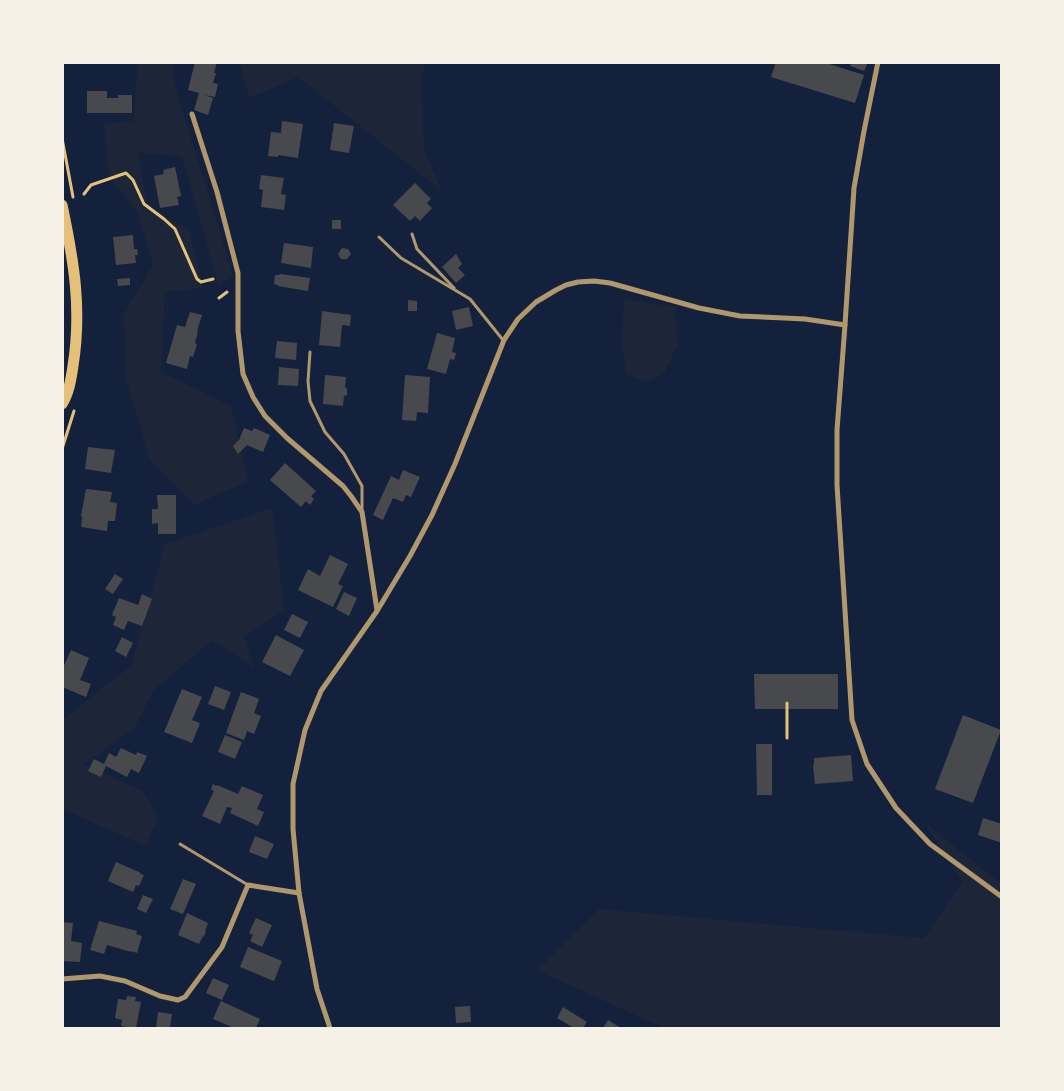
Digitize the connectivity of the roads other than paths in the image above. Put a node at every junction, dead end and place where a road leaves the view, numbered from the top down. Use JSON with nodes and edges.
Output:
{"nodes":[{"id":1,"x":878,"y":62,"type":"edge"},
{"id":2,"x":192,"y":114,"type":"dead end"},
{"id":3,"x":62,"y":205,"type":"edge"},
{"id":4,"x":412,"y":234,"type":"dead end"},
{"id":5,"x":379,"y":237,"type":"dead end"},
{"id":6,"x":75,"y":271,"type":"junction"},
{"id":7,"x":62,"y":272,"type":"edge"},
{"id":8,"x":456,"y":291,"type":"junction"},
{"id":9,"x":845,"y":325,"type":"junction"},
{"id":10,"x":504,"y":340,"type":"junction"},
{"id":11,"x":310,"y":352,"type":"dead end"},
{"id":12,"x":62,"y":404,"type":"edge"},
{"id":13,"x":362,"y":512,"type":"junction"},
{"id":14,"x":377,"y":611,"type":"junction"},
{"id":15,"x":180,"y":844,"type":"dead end"},
{"id":16,"x":248,"y":885,"type":"junction"},
{"id":17,"x":299,"y":893,"type":"junction"},
{"id":18,"x":1002,"y":897,"type":"edge"},
{"id":19,"x":62,"y":979,"type":"edge"},
{"id":20,"x":330,"y":1028,"type":"edge"}],
"edges":[{"from":1,"to":9,"type":"street"},
{"from":2,"to":13,"type":"street"},
{"from":3,"to":6,"type":"main road"},
{"from":4,"to":8,"type":"lane"},
{"from":5,"to":8,"type":"lane"},
{"from":6,"to":7,"type":"main road"},
{"from":6,"to":12,"type":"main road"},
{"from":8,"to":10,"type":"lane"},
{"from":9,"to":10,"type":"street"},
{"from":9,"to":18,"type":"street"},
{"from":10,"to":14,"type":"street"},
{"from":11,"to":13,"type":"lane"},
{"from":13,"to":14,"type":"street"},
{"from":14,"to":17,"type":"street"},
{"from":15,"to":16,"type":"lane"},
{"from":16,"to":17,"type":"street"},
{"from":16,"to":19,"type":"street"},
{"from":17,"to":20,"type":"street"}]}
